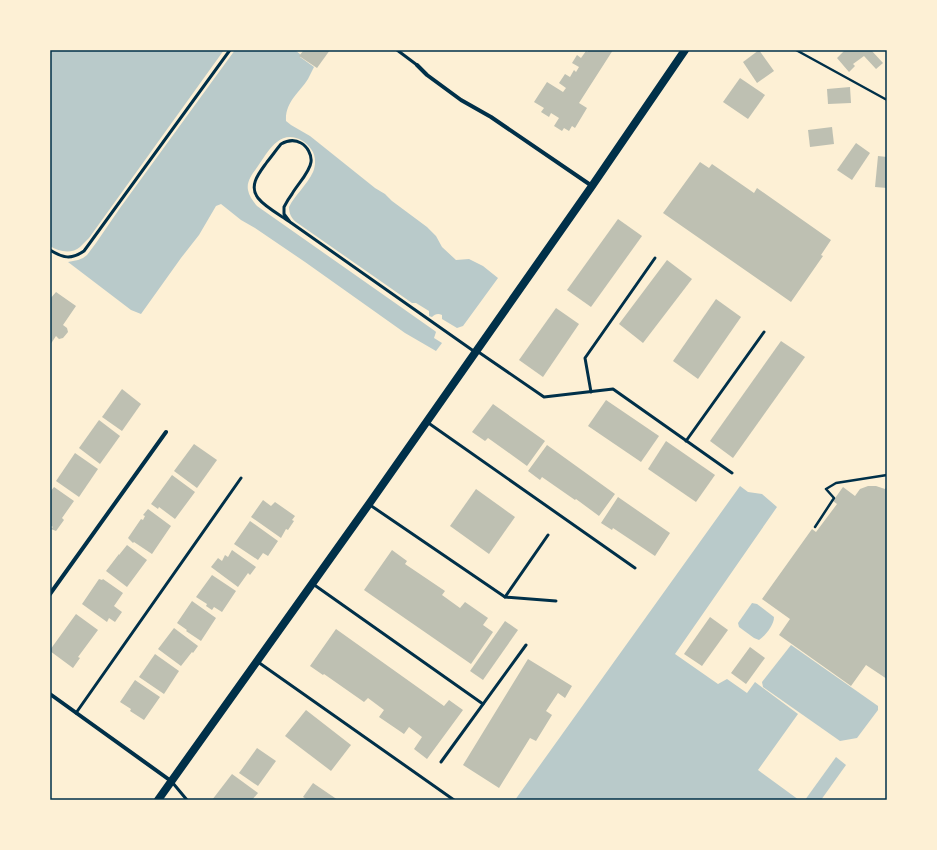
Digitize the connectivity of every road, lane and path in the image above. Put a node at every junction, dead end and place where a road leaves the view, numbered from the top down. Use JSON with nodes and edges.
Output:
{"nodes":[{"id":1,"x":230,"y":50,"type":"edge"},
{"id":2,"x":397,"y":50,"type":"edge"},
{"id":3,"x":685,"y":50,"type":"edge"},
{"id":4,"x":796,"y":50,"type":"edge"},
{"id":5,"x":416,"y":65,"type":"joint"},
{"id":6,"x":887,"y":100,"type":"edge"},
{"id":7,"x":592,"y":186,"type":"junction"},
{"id":8,"x":290,"y":222,"type":"junction"},
{"id":9,"x":50,"y":250,"type":"edge"},
{"id":10,"x":655,"y":258,"type":"dead end"},
{"id":11,"x":764,"y":332,"type":"dead end"},
{"id":12,"x":476,"y":351,"type":"junction"},
{"id":13,"x":591,"y":392,"type":"junction"},
{"id":14,"x":426,"y":422,"type":"junction"},
{"id":15,"x":166,"y":432,"type":"dead end"},
{"id":16,"x":686,"y":440,"type":"junction"},
{"id":17,"x":732,"y":473,"type":"dead end"},
{"id":18,"x":887,"y":475,"type":"edge"},
{"id":19,"x":241,"y":478,"type":"dead end"},
{"id":20,"x":369,"y":504,"type":"junction"},
{"id":21,"x":815,"y":527,"type":"dead end"},
{"id":22,"x":548,"y":535,"type":"dead end"},
{"id":23,"x":634,"y":568,"type":"dead end"},
{"id":24,"x":312,"y":584,"type":"junction"},
{"id":25,"x":50,"y":594,"type":"edge"},
{"id":26,"x":505,"y":597,"type":"junction"},
{"id":27,"x":556,"y":601,"type":"dead end"},
{"id":28,"x":526,"y":645,"type":"dead end"},
{"id":29,"x":256,"y":661,"type":"junction"},
{"id":30,"x":50,"y":694,"type":"edge"},
{"id":31,"x":483,"y":704,"type":"junction"},
{"id":32,"x":76,"y":713,"type":"junction"},
{"id":33,"x":441,"y":762,"type":"dead end"},
{"id":34,"x":171,"y":781,"type":"junction"},
{"id":35,"x":158,"y":800,"type":"edge"},
{"id":36,"x":187,"y":800,"type":"edge"},
{"id":37,"x":454,"y":800,"type":"edge"}],
"edges":[{"from":1,"to":9,"type":"lane"},
{"from":2,"to":5,"type":"lane"},
{"from":3,"to":7,"type":"main road"},
{"from":4,"to":6,"type":"path"},
{"from":5,"to":7,"type":"street"},
{"from":7,"to":12,"type":"main road"},
{"from":8,"to":8,"type":"lane"},
{"from":8,"to":12,"type":"lane"},
{"from":10,"to":13,"type":"lane"},
{"from":11,"to":16,"type":"lane"},
{"from":12,"to":13,"type":"lane"},
{"from":12,"to":14,"type":"main road"},
{"from":13,"to":16,"type":"lane"},
{"from":14,"to":20,"type":"main road"},
{"from":14,"to":23,"type":"lane"},
{"from":15,"to":25,"type":"street"},
{"from":16,"to":17,"type":"lane"},
{"from":18,"to":21,"type":"path"},
{"from":19,"to":32,"type":"lane"},
{"from":20,"to":24,"type":"main road"},
{"from":20,"to":26,"type":"lane"},
{"from":22,"to":26,"type":"lane"},
{"from":24,"to":29,"type":"main road"},
{"from":24,"to":31,"type":"lane"},
{"from":26,"to":27,"type":"lane"},
{"from":28,"to":31,"type":"lane"},
{"from":29,"to":34,"type":"main road"},
{"from":29,"to":37,"type":"lane"},
{"from":30,"to":32,"type":"street"},
{"from":31,"to":33,"type":"lane"},
{"from":32,"to":34,"type":"street"},
{"from":34,"to":35,"type":"main road"},
{"from":34,"to":36,"type":"lane"}]}
